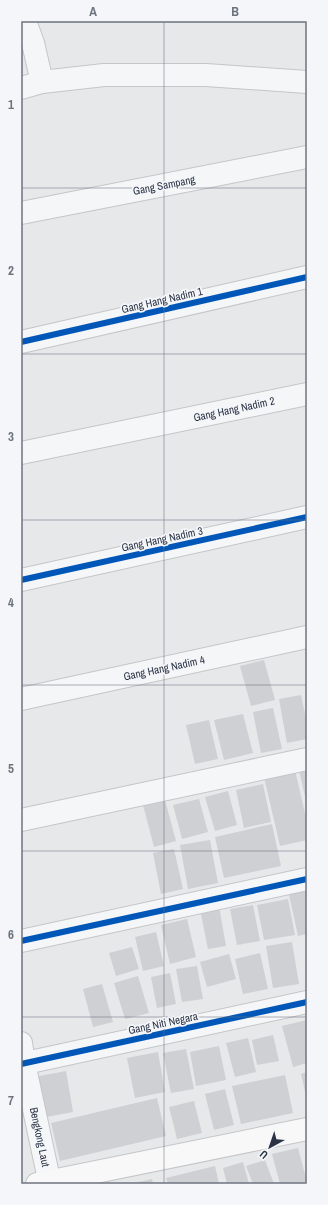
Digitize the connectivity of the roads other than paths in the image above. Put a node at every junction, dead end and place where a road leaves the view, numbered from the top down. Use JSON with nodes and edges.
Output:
{"nodes":[{"id":1,"x":25,"y":21,"type":"edge"},
{"id":2,"x":42,"y":82,"type":"junction"},
{"id":3,"x":307,"y":82,"type":"edge"},
{"id":4,"x":21,"y":88,"type":"edge"},
{"id":5,"x":307,"y":157,"type":"edge"},
{"id":6,"x":21,"y":213,"type":"edge"},
{"id":7,"x":307,"y":277,"type":"edge"},
{"id":8,"x":21,"y":342,"type":"edge"},
{"id":9,"x":307,"y":394,"type":"edge"},
{"id":10,"x":21,"y":453,"type":"edge"},
{"id":11,"x":307,"y":518,"type":"edge"},
{"id":12,"x":21,"y":580,"type":"edge"},
{"id":13,"x":307,"y":637,"type":"edge"},
{"id":14,"x":21,"y":699,"type":"edge"},
{"id":15,"x":307,"y":759,"type":"edge"},
{"id":16,"x":21,"y":820,"type":"edge"},
{"id":17,"x":307,"y":879,"type":"edge"},
{"id":18,"x":21,"y":941,"type":"edge"},
{"id":19,"x":307,"y":1002,"type":"edge"},
{"id":20,"x":22,"y":1057,"type":"edge"},
{"id":21,"x":307,"y":1129,"type":"edge"},
{"id":22,"x":45,"y":1183,"type":"edge"}],
"edges":[{"from":1,"to":2,"type":"street"},
{"from":2,"to":3,"type":"street"},
{"from":2,"to":4,"type":"street"},
{"from":5,"to":6,"type":"street","name":"Gang Sampang"},
{"from":7,"to":8,"type":"street","name":"Gang Hang Nadim 1"},
{"from":9,"to":10,"type":"street","name":"Gang Hang Nadim 2"},
{"from":11,"to":12,"type":"street","name":"Gang Hang Nadim 3"},
{"from":13,"to":14,"type":"street","name":"Gang Hang Nadim 4"},
{"from":15,"to":16,"type":"street"},
{"from":17,"to":18,"type":"street"},
{"from":19,"to":20,"type":"street","name":"Gang Niti Negara"},
{"from":20,"to":22,"type":"street","name":"Bengkong Laut"},
{"from":21,"to":22,"type":"street"}]}
